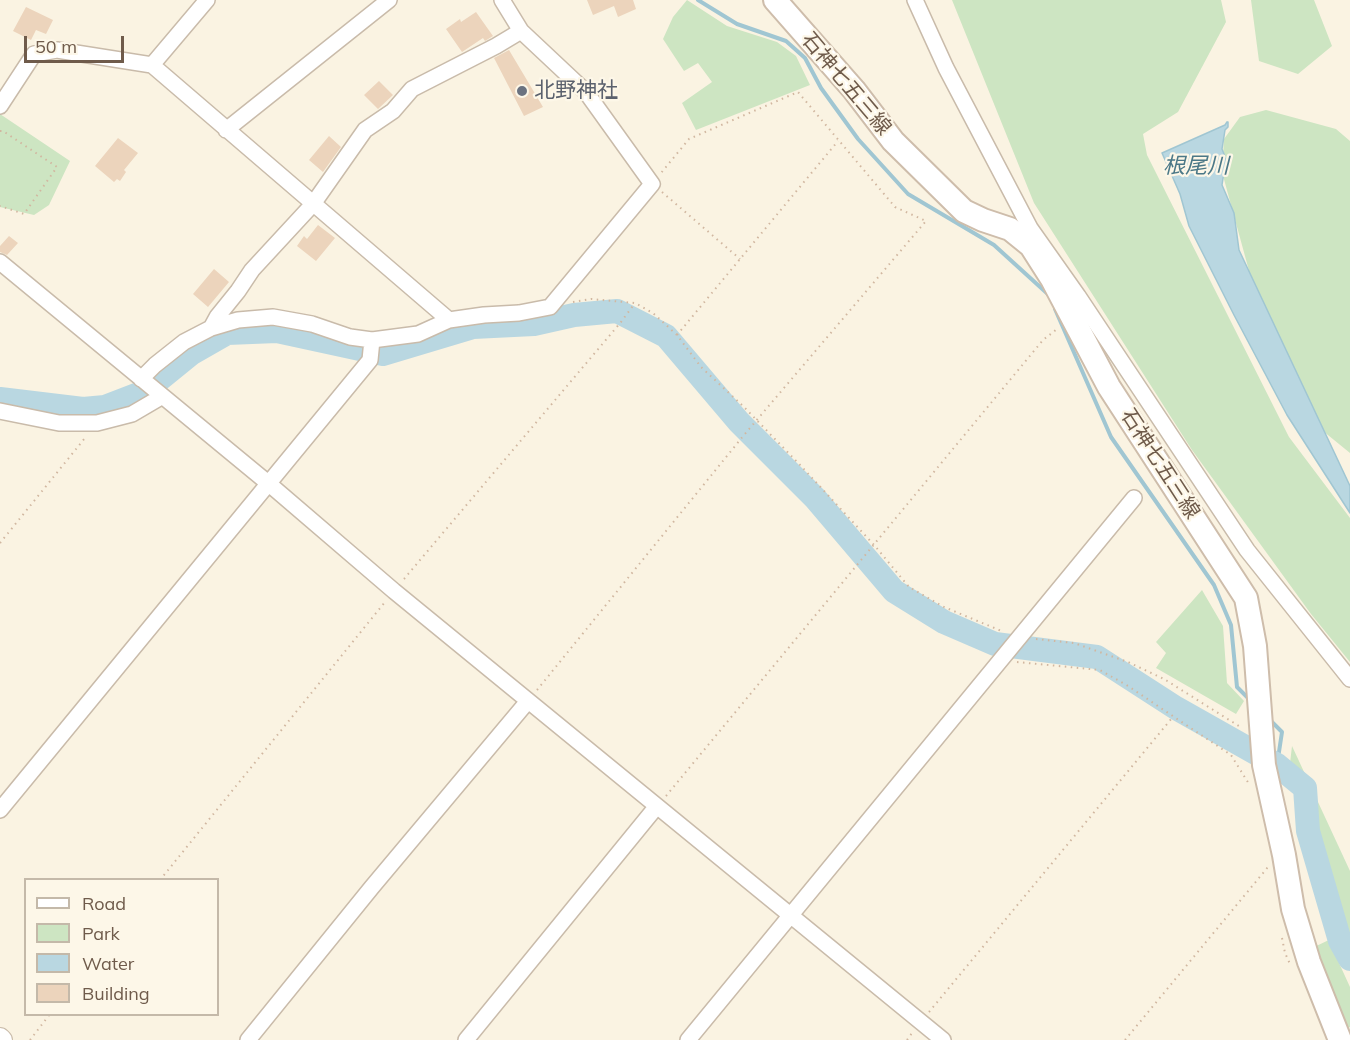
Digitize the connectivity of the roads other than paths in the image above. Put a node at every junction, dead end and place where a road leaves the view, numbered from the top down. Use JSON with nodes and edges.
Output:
{"nodes":[{"id":1,"x":207,"y":0,"type":"edge"},
{"id":2,"x":389,"y":0,"type":"edge"},
{"id":3,"x":502,"y":0,"type":"edge"},
{"id":4,"x":776,"y":0,"type":"edge"},
{"id":5,"x":915,"y":0,"type":"edge"},
{"id":6,"x":521,"y":31,"type":"junction"},
{"id":7,"x":152,"y":65,"type":"junction"},
{"id":8,"x":0,"y":105,"type":"edge"},
{"id":9,"x":226,"y":130,"type":"junction"},
{"id":10,"x":313,"y":204,"type":"junction"},
{"id":11,"x":0,"y":262,"type":"edge"},
{"id":12,"x":449,"y":320,"type":"junction"},
{"id":13,"x":211,"y":328,"type":"junction"},
{"id":14,"x":371,"y":348,"type":"junction"},
{"id":15,"x":141,"y":380,"type":"junction"},
{"id":16,"x":161,"y":397,"type":"junction"},
{"id":17,"x":0,"y":411,"type":"edge"},
{"id":18,"x":268,"y":483,"type":"junction"},
{"id":19,"x":1134,"y":498,"type":"dead end"},
{"id":20,"x":1350,"y":679,"type":"edge"},
{"id":21,"x":528,"y":701,"type":"junction"},
{"id":22,"x":657,"y":806,"type":"junction"},
{"id":23,"x":0,"y":810,"type":"edge"},
{"id":24,"x":792,"y":916,"type":"junction"},
{"id":25,"x":249,"y":1040,"type":"edge"},
{"id":26,"x":466,"y":1040,"type":"edge"},
{"id":27,"x":688,"y":1040,"type":"edge"},
{"id":28,"x":943,"y":1040,"type":"edge"},
{"id":29,"x":1340,"y":1040,"type":"edge"}],
"edges":[{"from":1,"to":7,"type":"street"},
{"from":2,"to":9,"type":"street"},
{"from":3,"to":6,"type":"street"},
{"from":4,"to":29,"type":"main road","name":"石神七五三線"},
{"from":5,"to":20,"type":"street"},
{"from":6,"to":10,"type":"street"},
{"from":6,"to":12,"type":"street"},
{"from":7,"to":8,"type":"street"},
{"from":7,"to":9,"type":"street"},
{"from":9,"to":10,"type":"street"},
{"from":10,"to":12,"type":"street"},
{"from":10,"to":13,"type":"street"},
{"from":11,"to":15,"type":"street"},
{"from":12,"to":14,"type":"street"},
{"from":13,"to":14,"type":"street"},
{"from":13,"to":15,"type":"street"},
{"from":14,"to":18,"type":"street"},
{"from":15,"to":16,"type":"street"},
{"from":16,"to":17,"type":"street"},
{"from":16,"to":18,"type":"street"},
{"from":18,"to":21,"type":"street"},
{"from":18,"to":23,"type":"street"},
{"from":19,"to":24,"type":"street"},
{"from":21,"to":22,"type":"street"},
{"from":21,"to":25,"type":"street"},
{"from":22,"to":24,"type":"street"},
{"from":22,"to":26,"type":"street"},
{"from":24,"to":27,"type":"street"},
{"from":24,"to":28,"type":"street"}]}
